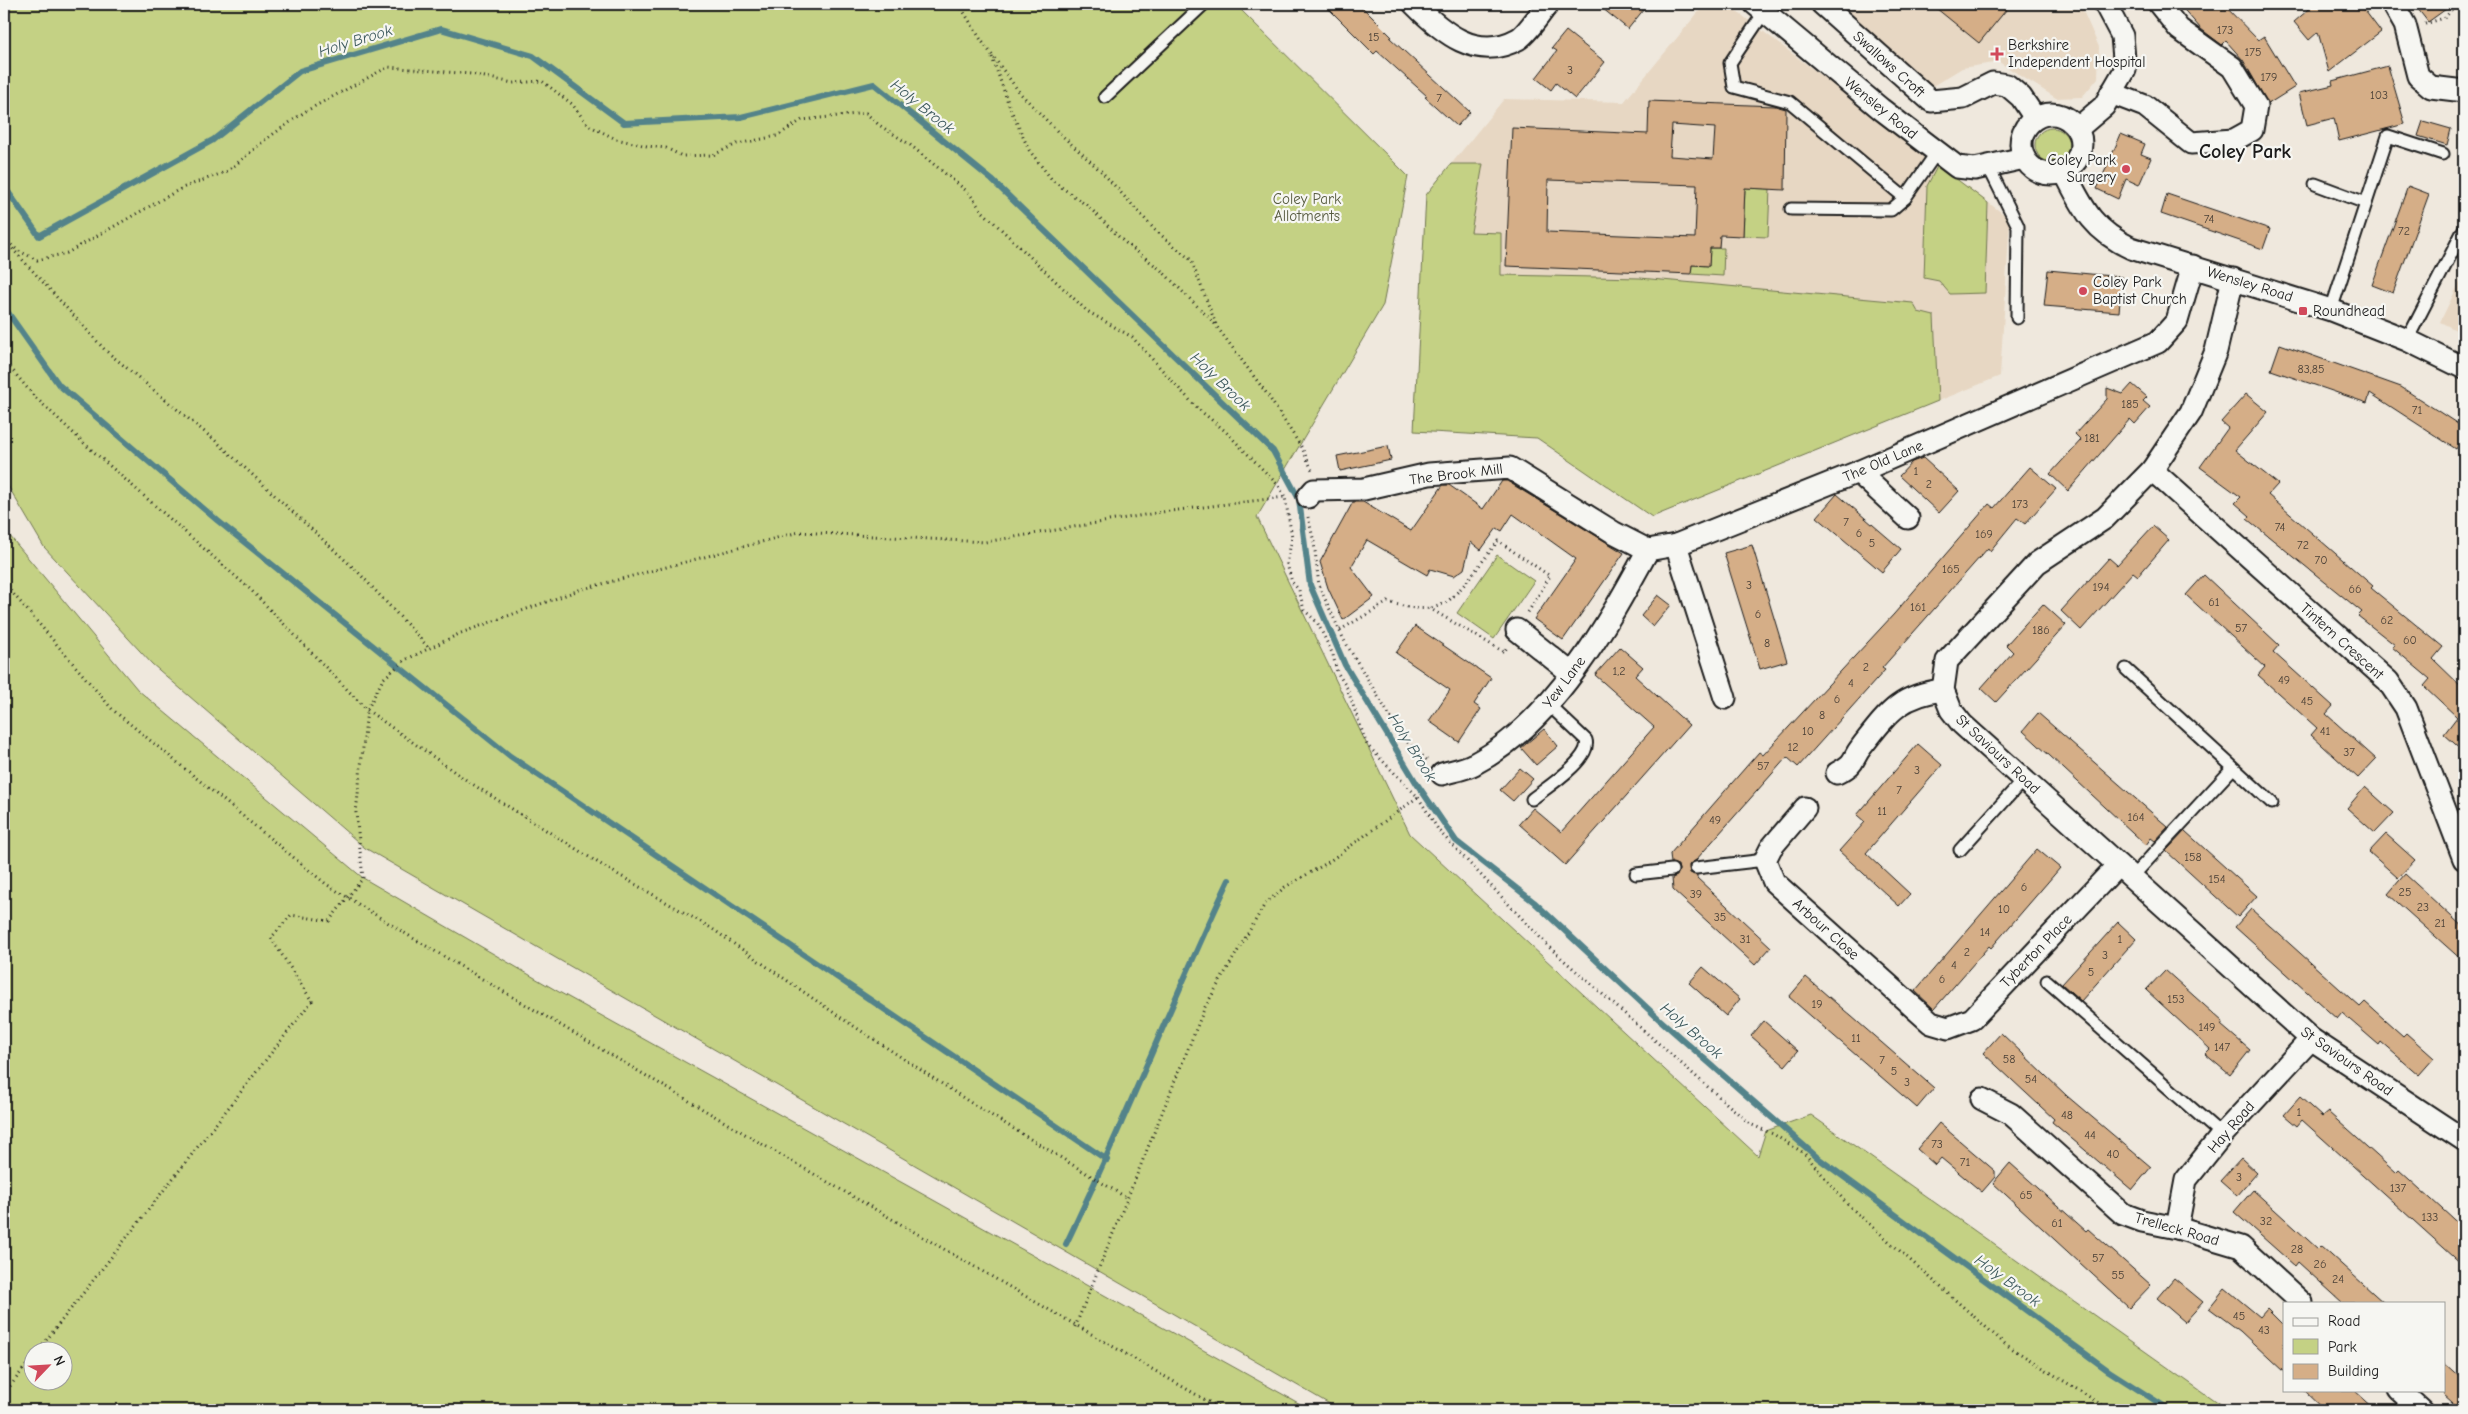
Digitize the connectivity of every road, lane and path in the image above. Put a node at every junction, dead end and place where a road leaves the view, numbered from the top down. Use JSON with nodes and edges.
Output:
{"nodes":[{"id":1,"x":959,"y":4,"type":"edge"},
{"id":2,"x":1204,"y":4,"type":"edge"},
{"id":3,"x":1414,"y":4,"type":"edge"},
{"id":4,"x":1548,"y":4,"type":"edge"},
{"id":5,"x":1822,"y":4,"type":"edge"},
{"id":6,"x":2104,"y":4,"type":"edge"},
{"id":7,"x":2159,"y":4,"type":"edge"},
{"id":8,"x":2393,"y":4,"type":"edge"},
{"id":9,"x":2458,"y":4,"type":"edge"},
{"id":10,"x":1760,"y":8,"type":"edge"},
{"id":11,"x":2406,"y":30,"type":"junction"},
{"id":12,"x":991,"y":54,"type":"junction"},
{"id":13,"x":2464,"y":91,"type":"edge"},
{"id":14,"x":2111,"y":93,"type":"junction"},
{"id":15,"x":1105,"y":97,"type":"dead end"},
{"id":16,"x":2035,"y":118,"type":"junction"},
{"id":17,"x":2078,"y":129,"type":"junction"},
{"id":18,"x":1937,"y":152,"type":"junction"},
{"id":19,"x":2443,"y":154,"type":"dead end"},
{"id":20,"x":2024,"y":158,"type":"junction"},
{"id":21,"x":1988,"y":166,"type":"junction"},
{"id":22,"x":2064,"y":172,"type":"junction"},
{"id":23,"x":2315,"y":184,"type":"dead end"},
{"id":24,"x":1905,"y":198,"type":"junction"},
{"id":25,"x":2366,"y":204,"type":"junction"},
{"id":26,"x":1791,"y":209,"type":"dead end"},
{"id":27,"x":2464,"y":229,"type":"edge"},
{"id":28,"x":4,"y":238,"type":"edge"},
{"id":29,"x":2461,"y":244,"type":"edge"},
{"id":30,"x":2193,"y":266,"type":"junction"},
{"id":31,"x":2233,"y":279,"type":"junction"},
{"id":32,"x":2331,"y":310,"type":"junction"},
{"id":33,"x":2017,"y":318,"type":"dead end"},
{"id":34,"x":1218,"y":327,"type":"junction"},
{"id":35,"x":2407,"y":340,"type":"junction"},
{"id":36,"x":4,"y":360,"type":"edge"},
{"id":37,"x":2464,"y":368,"type":"edge"},
{"id":38,"x":2152,"y":470,"type":"junction"},
{"id":39,"x":1858,"y":472,"type":"junction"},
{"id":40,"x":1310,"y":494,"type":"junction"},
{"id":41,"x":1285,"y":497,"type":"junction"},
{"id":42,"x":1908,"y":518,"type":"dead end"},
{"id":43,"x":1676,"y":545,"type":"junction"},
{"id":44,"x":1648,"y":550,"type":"junction"},
{"id":45,"x":4,"y":583,"type":"edge"},
{"id":46,"x":1428,"y":608,"type":"junction"},
{"id":47,"x":1340,"y":630,"type":"junction"},
{"id":48,"x":1517,"y":630,"type":"junction"},
{"id":49,"x":429,"y":648,"type":"junction"},
{"id":50,"x":2126,"y":669,"type":"dead end"},
{"id":51,"x":1571,"y":673,"type":"junction"},
{"id":52,"x":1943,"y":690,"type":"junction"},
{"id":53,"x":1725,"y":698,"type":"dead end"},
{"id":54,"x":1548,"y":704,"type":"junction"},
{"id":55,"x":367,"y":710,"type":"junction"},
{"id":56,"x":2233,"y":768,"type":"junction"},
{"id":57,"x":1837,"y":773,"type":"dead end"},
{"id":58,"x":1442,"y":774,"type":"joint"},
{"id":59,"x":2025,"y":778,"type":"junction"},
{"id":60,"x":1418,"y":796,"type":"junction"},
{"id":61,"x":1532,"y":799,"type":"dead end"},
{"id":62,"x":2272,"y":803,"type":"dead end"},
{"id":63,"x":1805,"y":808,"type":"dead end"},
{"id":64,"x":1960,"y":850,"type":"dead end"},
{"id":65,"x":2464,"y":859,"type":"edge"},
{"id":66,"x":1765,"y":860,"type":"junction"},
{"id":67,"x":1696,"y":868,"type":"dead end"},
{"id":68,"x":1672,"y":870,"type":"dead end"},
{"id":69,"x":2125,"y":871,"type":"junction"},
{"id":70,"x":1636,"y":874,"type":"dead end"},
{"id":71,"x":348,"y":898,"type":"junction"},
{"id":72,"x":2047,"y":981,"type":"dead end"},
{"id":73,"x":1948,"y":1028,"type":"joint"},
{"id":74,"x":2311,"y":1040,"type":"junction"},
{"id":75,"x":1982,"y":1099,"type":"dead end"},
{"id":76,"x":2222,"y":1135,"type":"junction"},
{"id":77,"x":2464,"y":1140,"type":"edge"},
{"id":78,"x":1127,"y":1198,"type":"junction"},
{"id":79,"x":2177,"y":1228,"type":"junction"},
{"id":80,"x":2301,"y":1302,"type":"edge"},
{"id":81,"x":1075,"y":1327,"type":"junction"},
{"id":82,"x":45,"y":1342,"type":"edge"},
{"id":83,"x":22,"y":1371,"type":"edge"},
{"id":84,"x":2401,"y":1392,"type":"edge"},
{"id":85,"x":4,"y":1394,"type":"edge"},
{"id":86,"x":1223,"y":1410,"type":"edge"},
{"id":87,"x":2110,"y":1410,"type":"edge"},
{"id":88,"x":2421,"y":1410,"type":"edge"}],
"edges":[{"from":1,"to":12,"type":"path"},
{"from":2,"to":15,"type":"lane"},
{"from":3,"to":4,"type":"street"},
{"from":5,"to":16,"type":"street","name":"Swallows Croft"},
{"from":6,"to":14,"type":"street"},
{"from":7,"to":14,"type":"street"},
{"from":8,"to":11,"type":"street"},
{"from":9,"to":11,"type":"path"},
{"from":10,"to":18,"type":"street","name":"Wensley Road"},
{"from":10,"to":24,"type":"lane"},
{"from":11,"to":13,"type":"street"},
{"from":12,"to":34,"type":"path"},
{"from":12,"to":34,"type":"path"},
{"from":14,"to":17,"type":"street"},
{"from":16,"to":17,"type":"street"},
{"from":16,"to":20,"type":"street"},
{"from":17,"to":22,"type":"street"},
{"from":18,"to":21,"type":"street","name":"Wensley Road"},
{"from":18,"to":24,"type":"lane"},
{"from":19,"to":25,"type":"lane"},
{"from":20,"to":21,"type":"street","name":"Wensley Road"},
{"from":20,"to":22,"type":"street"},
{"from":21,"to":33,"type":"lane"},
{"from":22,"to":30,"type":"street","name":"Wensley Road"},
{"from":23,"to":25,"type":"lane"},
{"from":24,"to":26,"type":"lane"},
{"from":25,"to":32,"type":"lane"},
{"from":27,"to":29,"type":"lane"},
{"from":28,"to":41,"type":"path"},
{"from":28,"to":49,"type":"path"},
{"from":29,"to":35,"type":"lane"},
{"from":30,"to":31,"type":"street","name":"Wensley Road"},
{"from":30,"to":39,"type":"street","name":"The Old Lane"},
{"from":31,"to":32,"type":"street","name":"Wensley Road"},
{"from":31,"to":38,"type":"street"},
{"from":32,"to":35,"type":"street","name":"Wensley Road"},
{"from":34,"to":40,"type":"path"},
{"from":35,"to":37,"type":"street","name":"Wensley Road"},
{"from":36,"to":55,"type":"path"},
{"from":38,"to":52,"type":"street"},
{"from":38,"to":65,"type":"street","name":"Tintern Crescent"},
{"from":39,"to":42,"type":"street"},
{"from":39,"to":43,"type":"street","name":"The Old Lane"},
{"from":40,"to":44,"type":"street","name":"The Brook Mill"},
{"from":40,"to":47,"type":"path"},
{"from":41,"to":49,"type":"path"},
{"from":41,"to":60,"type":"path"},
{"from":43,"to":44,"type":"street"},
{"from":43,"to":53,"type":"street"},
{"from":44,"to":51,"type":"street","name":"Yew Lane"},
{"from":45,"to":71,"type":"path"},
{"from":46,"to":47,"type":"path"},
{"from":46,"to":48,"type":"path"},
{"from":46,"to":48,"type":"path"},
{"from":47,"to":58,"type":"path"},
{"from":48,"to":51,"type":"street"},
{"from":49,"to":55,"type":"path"},
{"from":50,"to":56,"type":"lane"},
{"from":51,"to":54,"type":"street","name":"Yew Lane"},
{"from":52,"to":57,"type":"street"},
{"from":52,"to":59,"type":"street","name":"St Saviours Road"},
{"from":54,"to":58,"type":"street","name":"Yew Lane"},
{"from":54,"to":61,"type":"lane"},
{"from":55,"to":71,"type":"path"},
{"from":55,"to":78,"type":"path"},
{"from":56,"to":62,"type":"lane"},
{"from":56,"to":69,"type":"lane"},
{"from":59,"to":64,"type":"lane"},
{"from":59,"to":69,"type":"street","name":"St Saviours Road"},
{"from":60,"to":78,"type":"path"},
{"from":60,"to":87,"type":"path"},
{"from":63,"to":66,"type":"street"},
{"from":66,"to":67,"type":"lane"},
{"from":66,"to":73,"type":"street","name":"Arbour Close"},
{"from":68,"to":70,"type":"lane"},
{"from":69,"to":73,"type":"street","name":"Tyberton Place"},
{"from":69,"to":74,"type":"street","name":"St Saviours Road"},
{"from":71,"to":81,"type":"path"},
{"from":71,"to":82,"type":"path"},
{"from":72,"to":76,"type":"lane"},
{"from":74,"to":76,"type":"street","name":"Hay Road"},
{"from":74,"to":77,"type":"street","name":"St Saviours Road"},
{"from":75,"to":79,"type":"street","name":"Trelleck Road"},
{"from":76,"to":79,"type":"street","name":"Hay Road"},
{"from":78,"to":81,"type":"path"},
{"from":79,"to":80,"type":"street","name":"Trelleck Road"},
{"from":81,"to":86,"type":"path"},
{"from":83,"to":85,"type":"path"},
{"from":84,"to":88,"type":"street"}]}
